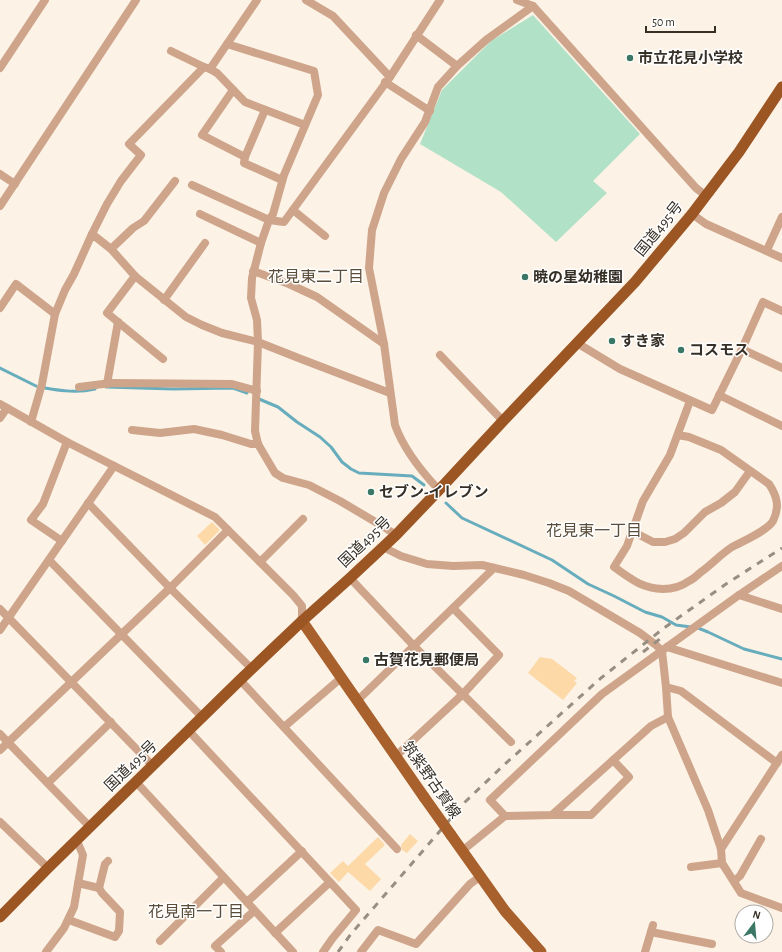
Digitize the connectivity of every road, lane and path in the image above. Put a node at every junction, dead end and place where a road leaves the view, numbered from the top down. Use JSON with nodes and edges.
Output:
{"nodes":[{"id":1,"x":45,"y":0,"type":"edge"},
{"id":2,"x":136,"y":0,"type":"edge"},
{"id":3,"x":257,"y":0,"type":"edge"},
{"id":4,"x":306,"y":0,"type":"edge"},
{"id":5,"x":440,"y":0,"type":"edge"},
{"id":6,"x":517,"y":0,"type":"edge"},
{"id":7,"x":533,"y":6,"type":"junction"},
{"id":8,"x":416,"y":35,"type":"junction"},
{"id":9,"x":226,"y":44,"type":"junction"},
{"id":10,"x":171,"y":52,"type":"dead end"},
{"id":11,"x":458,"y":66,"type":"junction"},
{"id":12,"x":0,"y":68,"type":"edge"},
{"id":13,"x":207,"y":68,"type":"junction"},
{"id":14,"x":388,"y":80,"type":"junction"},
{"id":15,"x":782,"y":87,"type":"edge"},
{"id":16,"x":232,"y":90,"type":"junction"},
{"id":17,"x":265,"y":110,"type":"junction"},
{"id":18,"x":430,"y":111,"type":"junction"},
{"id":19,"x":305,"y":125,"type":"junction"},
{"id":20,"x":245,"y":157,"type":"junction"},
{"id":21,"x":0,"y":174,"type":"edge"},
{"id":22,"x":282,"y":180,"type":"junction"},
{"id":23,"x":175,"y":181,"type":"dead end"},
{"id":24,"x":15,"y":184,"type":"junction"},
{"id":25,"x":192,"y":185,"type":"dead end"},
{"id":26,"x":705,"y":195,"type":"junction"},
{"id":27,"x":0,"y":206,"type":"edge"},
{"id":28,"x":293,"y":210,"type":"junction"},
{"id":29,"x":200,"y":214,"type":"dead end"},
{"id":30,"x":692,"y":214,"type":"junction"},
{"id":31,"x":782,"y":217,"type":"edge"},
{"id":32,"x":269,"y":220,"type":"junction"},
{"id":33,"x":92,"y":234,"type":"junction"},
{"id":34,"x":325,"y":236,"type":"dead end"},
{"id":35,"x":205,"y":243,"type":"dead end"},
{"id":36,"x":261,"y":243,"type":"junction"},
{"id":37,"x":111,"y":248,"type":"junction"},
{"id":38,"x":767,"y":250,"type":"junction"},
{"id":39,"x":782,"y":258,"type":"edge"},
{"id":40,"x":253,"y":271,"type":"junction"},
{"id":41,"x":135,"y":276,"type":"junction"},
{"id":42,"x":164,"y":300,"type":"junction"},
{"id":43,"x":0,"y":308,"type":"edge"},
{"id":44,"x":782,"y":311,"type":"edge"},
{"id":45,"x":55,"y":314,"type":"junction"},
{"id":46,"x":118,"y":322,"type":"junction"},
{"id":47,"x":258,"y":342,"type":"junction"},
{"id":48,"x":577,"y":343,"type":"junction"},
{"id":49,"x":384,"y":344,"type":"junction"},
{"id":50,"x":742,"y":349,"type":"junction"},
{"id":51,"x":440,"y":355,"type":"dead end"},
{"id":52,"x":163,"y":359,"type":"dead end"},
{"id":53,"x":782,"y":368,"type":"edge"},
{"id":54,"x":107,"y":384,"type":"junction"},
{"id":55,"x":80,"y":387,"type":"dead end"},
{"id":56,"x":257,"y":391,"type":"junction"},
{"id":57,"x":390,"y":393,"type":"junction"},
{"id":58,"x":719,"y":396,"type":"junction"},
{"id":59,"x":690,"y":401,"type":"junction"},
{"id":60,"x":3,"y":406,"type":"edge"},
{"id":61,"x":0,"y":418,"type":"edge"},
{"id":62,"x":503,"y":421,"type":"junction"},
{"id":63,"x":32,"y":422,"type":"junction"},
{"id":64,"x":782,"y":426,"type":"edge"},
{"id":65,"x":132,"y":430,"type":"dead end"},
{"id":66,"x":678,"y":435,"type":"junction"},
{"id":67,"x":67,"y":442,"type":"junction"},
{"id":68,"x":258,"y":444,"type":"junction"},
{"id":69,"x":114,"y":466,"type":"junction"},
{"id":70,"x":750,"y":471,"type":"junction"},
{"id":71,"x":439,"y":490,"type":"junction"},
{"id":72,"x":780,"y":498,"type":"edge"},
{"id":73,"x":88,"y":503,"type":"junction"},
{"id":74,"x":303,"y":519,"type":"dead end"},
{"id":75,"x":228,"y":530,"type":"junction"},
{"id":76,"x":632,"y":531,"type":"junction"},
{"id":77,"x":396,"y":535,"type":"junction"},
{"id":78,"x":62,"y":541,"type":"junction"},
{"id":79,"x":383,"y":547,"type":"junction"},
{"id":80,"x":49,"y":560,"type":"junction"},
{"id":81,"x":260,"y":562,"type":"junction"},
{"id":82,"x":782,"y":566,"type":"edge"},
{"id":83,"x":494,"y":568,"type":"junction"},
{"id":84,"x":350,"y":578,"type":"junction"},
{"id":85,"x":170,"y":588,"type":"junction"},
{"id":86,"x":739,"y":595,"type":"junction"},
{"id":87,"x":453,"y":608,"type":"junction"},
{"id":88,"x":0,"y":609,"type":"edge"},
{"id":89,"x":782,"y":609,"type":"edge"},
{"id":90,"x":9,"y":617,"type":"junction"},
{"id":91,"x":302,"y":621,"type":"junction"},
{"id":92,"x":0,"y":630,"type":"edge"},
{"id":93,"x":121,"y":635,"type":"junction"},
{"id":94,"x":414,"y":646,"type":"junction"},
{"id":95,"x":664,"y":649,"type":"junction"},
{"id":96,"x":252,"y":669,"type":"junction"},
{"id":97,"x":341,"y":678,"type":"junction"},
{"id":98,"x":240,"y":680,"type":"junction"},
{"id":99,"x":72,"y":682,"type":"junction"},
{"id":100,"x":782,"y":683,"type":"edge"},
{"id":101,"x":666,"y":687,"type":"junction"},
{"id":102,"x":463,"y":694,"type":"junction"},
{"id":103,"x":357,"y":700,"type":"junction"},
{"id":104,"x":668,"y":717,"type":"junction"},
{"id":105,"x":203,"y":718,"type":"junction"},
{"id":106,"x":111,"y":722,"type":"junction"},
{"id":107,"x":284,"y":727,"type":"junction"},
{"id":108,"x":189,"y":731,"type":"junction"},
{"id":109,"x":0,"y":734,"type":"edge"},
{"id":110,"x":8,"y":742,"type":"junction"},
{"id":111,"x":511,"y":742,"type":"dead end"},
{"id":112,"x":0,"y":750,"type":"edge"},
{"id":113,"x":782,"y":755,"type":"edge"},
{"id":114,"x":396,"y":756,"type":"junction"},
{"id":115,"x":613,"y":760,"type":"junction"},
{"id":116,"x":777,"y":763,"type":"junction"},
{"id":117,"x":153,"y":766,"type":"junction"},
{"id":118,"x":136,"y":782,"type":"junction"},
{"id":119,"x":48,"y":783,"type":"junction"},
{"id":120,"x":552,"y":815,"type":"junction"},
{"id":121,"x":505,"y":816,"type":"junction"},
{"id":122,"x":0,"y":822,"type":"edge"},
{"id":123,"x":90,"y":828,"type":"junction"},
{"id":124,"x":761,"y":839,"type":"dead end"},
{"id":125,"x":77,"y":841,"type":"junction"},
{"id":126,"x":397,"y":849,"type":"dead end"},
{"id":127,"x":721,"y":849,"type":"junction"},
{"id":128,"x":302,"y":851,"type":"junction"},
{"id":129,"x":462,"y":851,"type":"junction"},
{"id":130,"x":108,"y":861,"type":"dead end"},
{"id":131,"x":722,"y":863,"type":"junction"},
{"id":132,"x":691,"y":867,"type":"dead end"},
{"id":133,"x":48,"y":868,"type":"junction"},
{"id":134,"x":481,"y":876,"type":"junction"},
{"id":135,"x":223,"y":878,"type":"junction"},
{"id":136,"x":734,"y":881,"type":"junction"},
{"id":137,"x":330,"y":882,"type":"junction"},
{"id":138,"x":78,"y":883,"type":"junction"},
{"id":139,"x":100,"y":888,"type":"junction"},
{"id":140,"x":247,"y":902,"type":"junction"},
{"id":141,"x":782,"y":908,"type":"edge"},
{"id":142,"x":254,"y":910,"type":"junction"},
{"id":143,"x":0,"y":918,"type":"edge"},
{"id":144,"x":68,"y":920,"type":"junction"},
{"id":145,"x":275,"y":933,"type":"junction"},
{"id":146,"x":160,"y":941,"type":"dead end"},
{"id":147,"x":712,"y":944,"type":"dead end"},
{"id":148,"x":216,"y":950,"type":"edge"},
{"id":149,"x":46,"y":952,"type":"edge"},
{"id":150,"x":293,"y":952,"type":"edge"},
{"id":151,"x":323,"y":952,"type":"edge"},
{"id":152,"x":362,"y":952,"type":"edge"},
{"id":153,"x":541,"y":952,"type":"edge"},
{"id":154,"x":645,"y":952,"type":"edge"}],
"edges":[{"from":1,"to":12,"type":"street"},
{"from":2,"to":24,"type":"street"},
{"from":3,"to":9,"type":"street"},
{"from":4,"to":14,"type":"street"},
{"from":5,"to":8,"type":"street"},
{"from":6,"to":7,"type":"street"},
{"from":7,"to":11,"type":"street"},
{"from":7,"to":26,"type":"street"},
{"from":8,"to":11,"type":"street"},
{"from":8,"to":14,"type":"street"},
{"from":9,"to":13,"type":"street"},
{"from":9,"to":19,"type":"street"},
{"from":10,"to":13,"type":"street"},
{"from":11,"to":18,"type":"street"},
{"from":13,"to":16,"type":"street"},
{"from":13,"to":33,"type":"street"},
{"from":14,"to":18,"type":"street"},
{"from":14,"to":28,"type":"street"},
{"from":15,"to":26,"type":"highway","name":"国道495号"},
{"from":16,"to":17,"type":"street"},
{"from":16,"to":20,"type":"street"},
{"from":17,"to":19,"type":"street"},
{"from":17,"to":20,"type":"street"},
{"from":18,"to":49,"type":"street"},
{"from":19,"to":22,"type":"street"},
{"from":20,"to":22,"type":"street"},
{"from":21,"to":24,"type":"street"},
{"from":22,"to":32,"type":"street"},
{"from":23,"to":37,"type":"street"},
{"from":24,"to":27,"type":"street"},
{"from":25,"to":32,"type":"street"},
{"from":26,"to":30,"type":"highway","name":"国道495号"},
{"from":28,"to":32,"type":"street"},
{"from":28,"to":34,"type":"street"},
{"from":29,"to":36,"type":"street"},
{"from":30,"to":38,"type":"street"},
{"from":30,"to":48,"type":"highway","name":"国道495号"},
{"from":31,"to":38,"type":"street"},
{"from":32,"to":36,"type":"street"},
{"from":33,"to":37,"type":"street"},
{"from":33,"to":45,"type":"street"},
{"from":35,"to":42,"type":"street"},
{"from":36,"to":40,"type":"street"},
{"from":37,"to":41,"type":"street"},
{"from":38,"to":39,"type":"street"},
{"from":40,"to":47,"type":"street"},
{"from":40,"to":49,"type":"street"},
{"from":41,"to":42,"type":"street"},
{"from":41,"to":46,"type":"street"},
{"from":42,"to":47,"type":"street"},
{"from":43,"to":45,"type":"street"},
{"from":44,"to":50,"type":"street"},
{"from":45,"to":63,"type":"street"},
{"from":46,"to":52,"type":"street"},
{"from":46,"to":54,"type":"street"},
{"from":47,"to":56,"type":"street"},
{"from":47,"to":57,"type":"street"},
{"from":48,"to":59,"type":"street"},
{"from":48,"to":62,"type":"highway","name":"国道495号"},
{"from":49,"to":57,"type":"street"},
{"from":50,"to":53,"type":"street"},
{"from":50,"to":58,"type":"street"},
{"from":51,"to":62,"type":"street"},
{"from":54,"to":55,"type":"street"},
{"from":54,"to":56,"type":"street"},
{"from":56,"to":68,"type":"street"},
{"from":57,"to":71,"type":"street"},
{"from":58,"to":59,"type":"street"},
{"from":58,"to":64,"type":"street"},
{"from":59,"to":66,"type":"street"},
{"from":60,"to":61,"type":"street"},
{"from":60,"to":63,"type":"street"},
{"from":62,"to":71,"type":"highway","name":"国道495号"},
{"from":63,"to":67,"type":"street"},
{"from":65,"to":68,"type":"street"},
{"from":66,"to":70,"type":"street"},
{"from":66,"to":76,"type":"street"},
{"from":67,"to":69,"type":"street"},
{"from":67,"to":78,"type":"street"},
{"from":68,"to":77,"type":"street"},
{"from":69,"to":73,"type":"street"},
{"from":69,"to":75,"type":"street"},
{"from":70,"to":72,"type":"street"},
{"from":70,"to":76,"type":"street"},
{"from":71,"to":77,"type":"highway","name":"国道495号"},
{"from":72,"to":76,"type":"street"},
{"from":73,"to":78,"type":"street"},
{"from":73,"to":85,"type":"street"},
{"from":74,"to":81,"type":"street"},
{"from":75,"to":81,"type":"street"},
{"from":75,"to":85,"type":"street"},
{"from":77,"to":79,"type":"highway","name":"国道495号"},
{"from":78,"to":80,"type":"street"},
{"from":79,"to":83,"type":"street"},
{"from":79,"to":84,"type":"highway","name":"国道495号"},
{"from":80,"to":90,"type":"street"},
{"from":80,"to":93,"type":"street"},
{"from":81,"to":91,"type":"street"},
{"from":82,"to":86,"type":"street"},
{"from":83,"to":87,"type":"street"},
{"from":83,"to":95,"type":"street"},
{"from":84,"to":91,"type":"highway","name":"国道495号"},
{"from":84,"to":94,"type":"street"},
{"from":85,"to":93,"type":"street"},
{"from":85,"to":96,"type":"street"},
{"from":86,"to":89,"type":"street"},
{"from":86,"to":95,"type":"street"},
{"from":87,"to":94,"type":"street"},
{"from":87,"to":102,"type":"street"},
{"from":88,"to":90,"type":"street"},
{"from":90,"to":92,"type":"street"},
{"from":90,"to":99,"type":"street"},
{"from":91,"to":96,"type":"highway","name":"国道495号"},
{"from":91,"to":97,"type":"main road","name":"筑紫野古賀線"},
{"from":93,"to":99,"type":"street"},
{"from":93,"to":105,"type":"street"},
{"from":94,"to":102,"type":"street"},
{"from":94,"to":103,"type":"street"},
{"from":95,"to":100,"type":"street"},
{"from":95,"to":101,"type":"street"},
{"from":95,"to":121,"type":"street"},
{"from":96,"to":98,"type":"highway","name":"国道495号"},
{"from":97,"to":103,"type":"main road","name":"筑紫野古賀線"},
{"from":97,"to":107,"type":"street"},
{"from":98,"to":105,"type":"highway","name":"国道495号"},
{"from":98,"to":107,"type":"street"},
{"from":99,"to":106,"type":"street"},
{"from":99,"to":110,"type":"street"},
{"from":101,"to":104,"type":"street"},
{"from":101,"to":116,"type":"street"},
{"from":102,"to":111,"type":"street"},
{"from":102,"to":114,"type":"street"},
{"from":103,"to":114,"type":"main road","name":"筑紫野古賀線"},
{"from":104,"to":115,"type":"street"},
{"from":104,"to":127,"type":"street"},
{"from":105,"to":108,"type":"highway","name":"国道495号"},
{"from":106,"to":117,"type":"street"},
{"from":106,"to":119,"type":"street"},
{"from":107,"to":126,"type":"street"},
{"from":108,"to":117,"type":"highway","name":"国道495号"},
{"from":108,"to":128,"type":"street"},
{"from":109,"to":110,"type":"street"},
{"from":110,"to":112,"type":"street"},
{"from":110,"to":119,"type":"street"},
{"from":113,"to":116,"type":"street"},
{"from":114,"to":129,"type":"main road","name":"筑紫野古賀線","bridge":true},
{"from":115,"to":120,"type":"street"},
{"from":115,"to":120,"type":"street"},
{"from":116,"to":127,"type":"street"},
{"from":117,"to":118,"type":"highway","name":"国道495号"},
{"from":118,"to":123,"type":"highway","name":"国道495号"},
{"from":118,"to":135,"type":"street"},
{"from":119,"to":123,"type":"street"},
{"from":120,"to":121,"type":"street"},
{"from":121,"to":129,"type":"street"},
{"from":122,"to":133,"type":"street"},
{"from":123,"to":125,"type":"highway","name":"国道495号"},
{"from":124,"to":136,"type":"street"},
{"from":125,"to":133,"type":"highway","name":"国道495号"},
{"from":125,"to":138,"type":"street"},
{"from":127,"to":131,"type":"street"},
{"from":128,"to":137,"type":"street"},
{"from":128,"to":140,"type":"street"},
{"from":129,"to":134,"type":"main road","name":"筑紫野古賀線"},
{"from":130,"to":139,"type":"street"},
{"from":131,"to":132,"type":"street"},
{"from":131,"to":136,"type":"street"},
{"from":133,"to":143,"type":"highway","name":"国道495号"},
{"from":134,"to":152,"type":"street"},
{"from":134,"to":153,"type":"main road","name":"筑紫野古賀線"},
{"from":135,"to":140,"type":"street"},
{"from":135,"to":146,"type":"street"},
{"from":136,"to":141,"type":"street"},
{"from":137,"to":145,"type":"street"},
{"from":137,"to":151,"type":"street"},
{"from":138,"to":139,"type":"street"},
{"from":138,"to":144,"type":"street"},
{"from":139,"to":144,"type":"street"},
{"from":140,"to":142,"type":"street"},
{"from":142,"to":145,"type":"street"},
{"from":142,"to":148,"type":"street"},
{"from":144,"to":149,"type":"street"},
{"from":145,"to":150,"type":"street"},
{"from":147,"to":154,"type":"street"}]}
